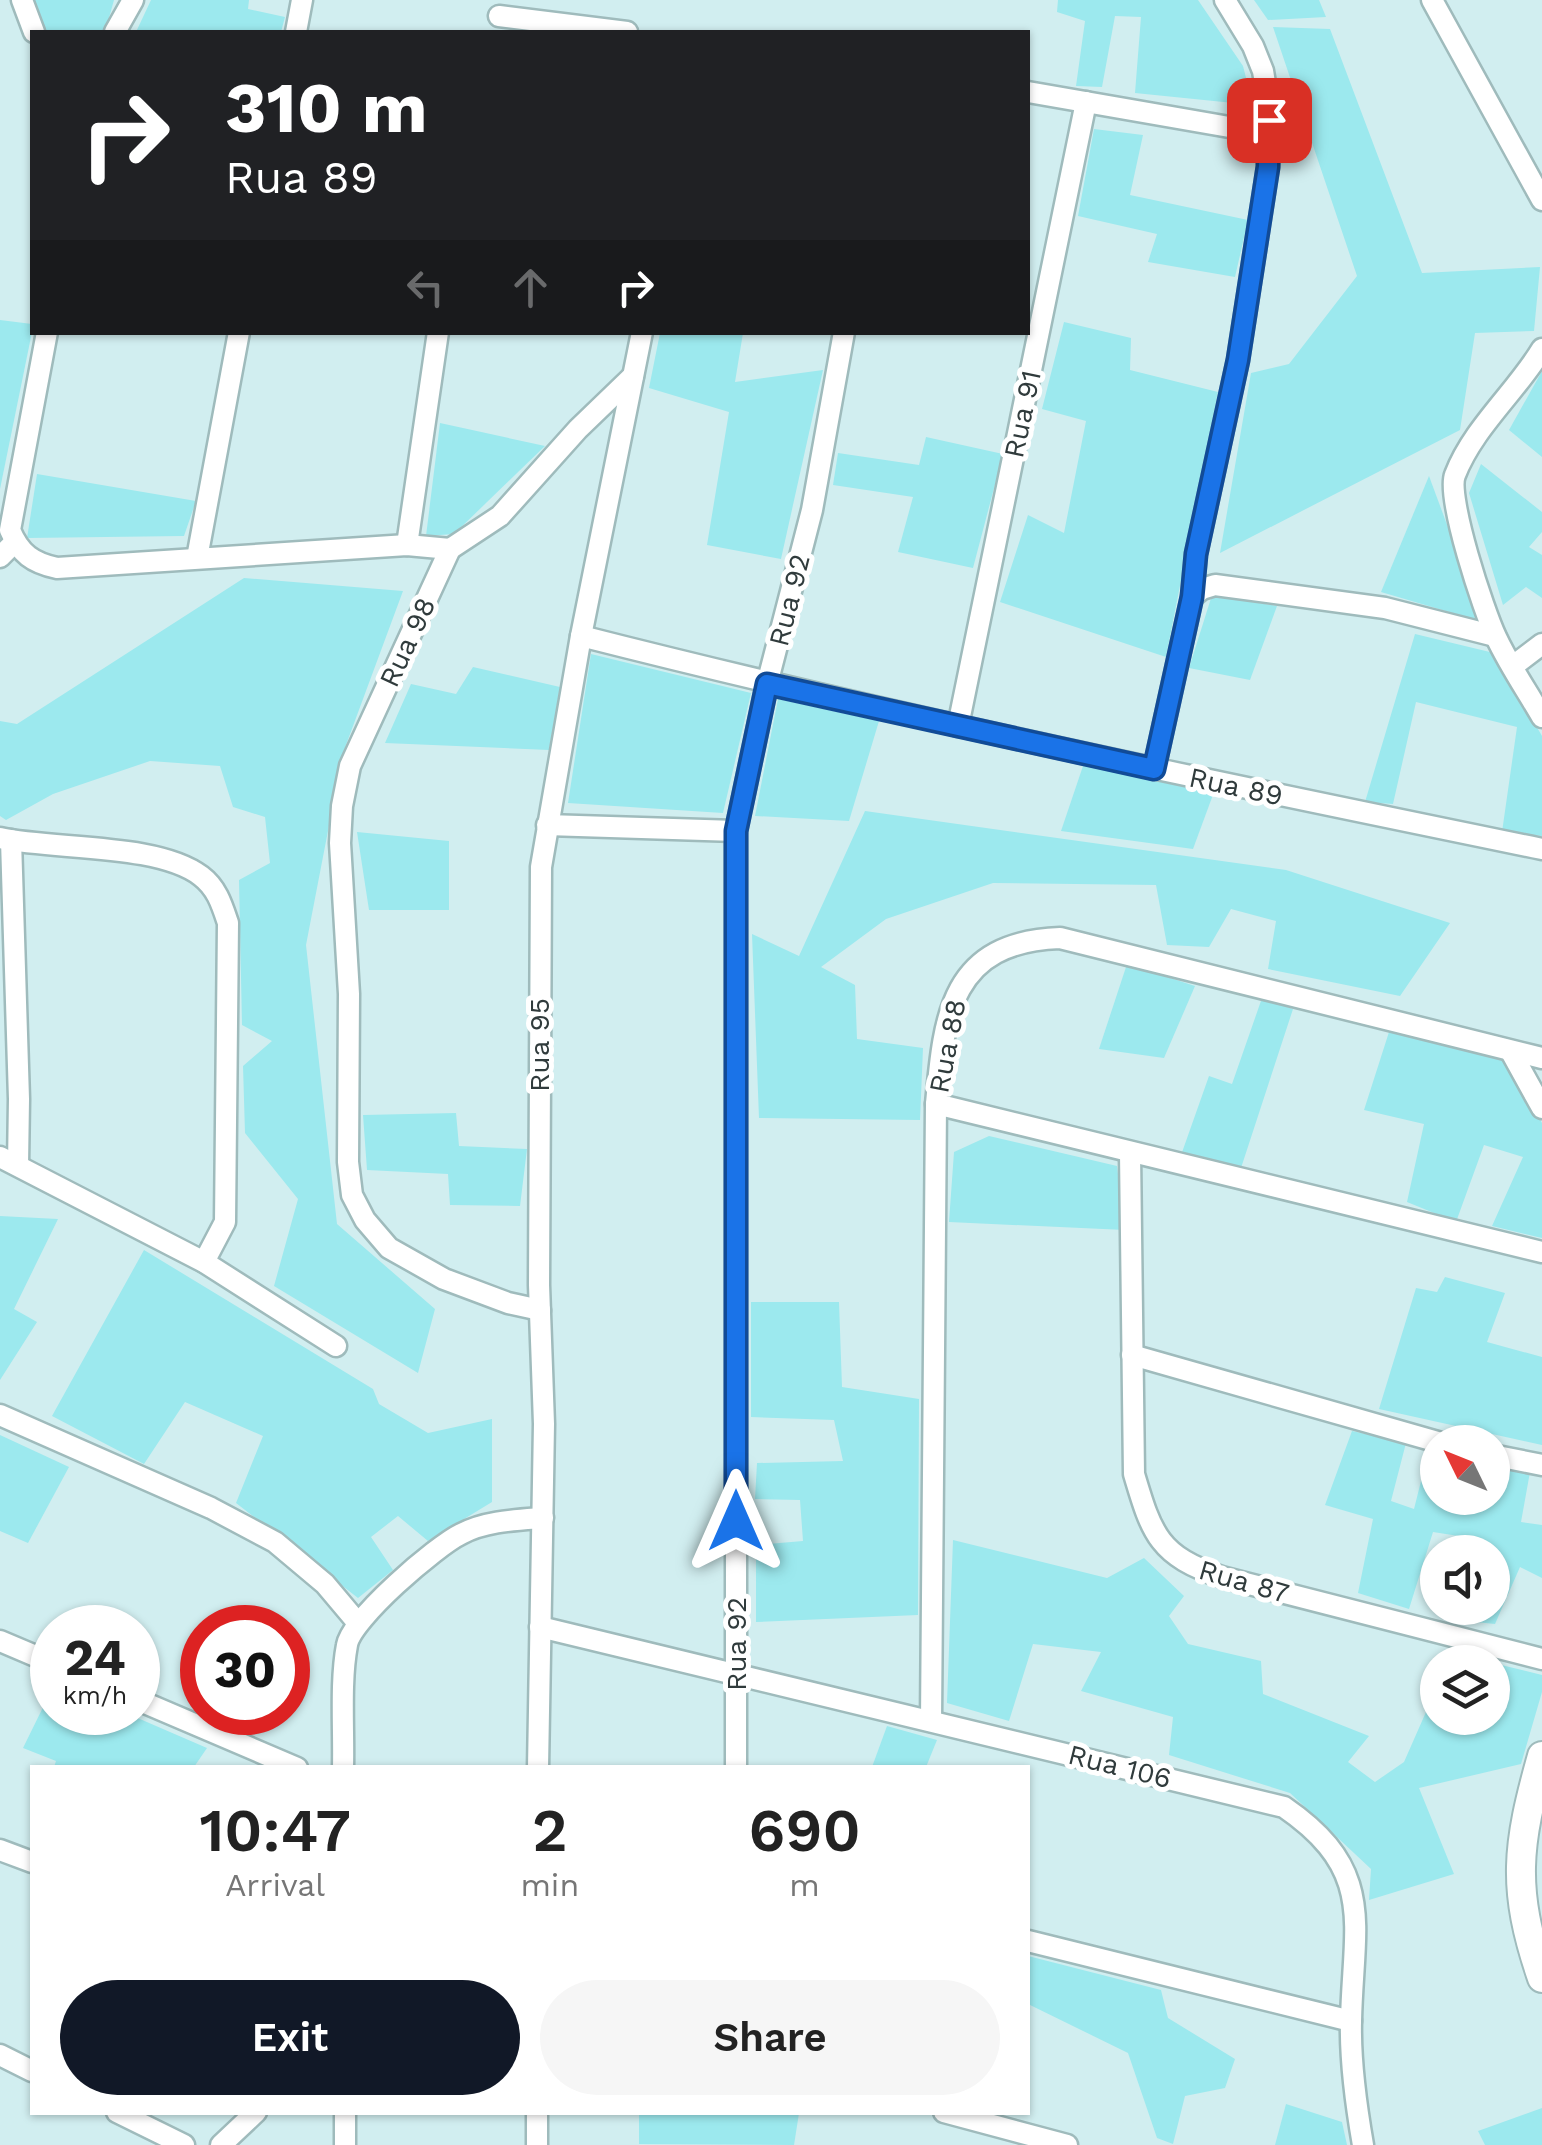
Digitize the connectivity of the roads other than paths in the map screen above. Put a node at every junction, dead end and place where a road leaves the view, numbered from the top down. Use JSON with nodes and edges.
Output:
{"nodes":[{"id":1,"x":22,"y":0,"type":"edge"},
{"id":2,"x":133,"y":0,"type":"edge"},
{"id":3,"x":302,"y":0,"type":"edge"},
{"id":4,"x":1225,"y":0,"type":"edge"},
{"id":5,"x":1432,"y":0,"type":"edge"},
{"id":6,"x":499,"y":16,"type":"edge"},
{"id":7,"x":33,"y":30,"type":"edge"},
{"id":8,"x":116,"y":30,"type":"edge"},
{"id":9,"x":296,"y":30,"type":"edge"},
{"id":10,"x":612,"y":30,"type":"edge"},
{"id":11,"x":1030,"y":92,"type":"edge"},
{"id":12,"x":1086,"y":102,"type":"junction"},
{"id":13,"x":1269,"y":120,"type":"junction"},
{"id":14,"x":1540,"y":188,"type":"edge"},
{"id":15,"x":46,"y":335,"type":"edge"},
{"id":16,"x":238,"y":335,"type":"edge"},
{"id":17,"x":438,"y":335,"type":"edge"},
{"id":18,"x":641,"y":335,"type":"edge"},
{"id":19,"x":843,"y":335,"type":"edge"},
{"id":20,"x":1542,"y":349,"type":"edge"},
{"id":21,"x":634,"y":375,"type":"junction"},
{"id":22,"x":407,"y":545,"type":"junction"},
{"id":23,"x":450,"y":549,"type":"junction"},
{"id":24,"x":8,"y":550,"type":"edge"},
{"id":25,"x":196,"y":558,"type":"junction"},
{"id":26,"x":1192,"y":597,"type":"junction"},
{"id":27,"x":581,"y":636,"type":"junction"},
{"id":28,"x":1495,"y":636,"type":"junction"},
{"id":29,"x":1542,"y":644,"type":"edge"},
{"id":30,"x":1513,"y":666,"type":"junction"},
{"id":31,"x":767,"y":684,"type":"junction"},
{"id":32,"x":1542,"y":717,"type":"edge"},
{"id":33,"x":958,"y":726,"type":"junction"},
{"id":34,"x":1154,"y":769,"type":"junction"},
{"id":35,"x":547,"y":825,"type":"junction"},
{"id":36,"x":736,"y":831,"type":"junction"},
{"id":37,"x":6,"y":839,"type":"edge"},
{"id":38,"x":1542,"y":849,"type":"edge"},
{"id":39,"x":1511,"y":1052,"type":"junction"},
{"id":40,"x":1542,"y":1058,"type":"edge"},
{"id":41,"x":936,"y":1104,"type":"junction"},
{"id":42,"x":1542,"y":1108,"type":"edge"},
{"id":43,"x":1130,"y":1153,"type":"junction"},
{"id":44,"x":9,"y":1161,"type":"edge"},
{"id":45,"x":1542,"y":1252,"type":"edge"},
{"id":46,"x":204,"y":1262,"type":"junction"},
{"id":47,"x":540,"y":1310,"type":"junction"},
{"id":48,"x":336,"y":1346,"type":"dead end"},
{"id":49,"x":1132,"y":1354,"type":"junction"},
{"id":50,"x":0,"y":1415,"type":"edge"},
{"id":51,"x":1420,"y":1437,"type":"edge"},
{"id":52,"x":1510,"y":1459,"type":"edge"},
{"id":53,"x":1542,"y":1465,"type":"edge"},
{"id":54,"x":543,"y":1518,"type":"junction"},
{"id":55,"x":357,"y":1622,"type":"junction"},
{"id":56,"x":540,"y":1627,"type":"junction"},
{"id":57,"x":0,"y":1641,"type":"edge"},
{"id":58,"x":30,"y":1654,"type":"edge"},
{"id":59,"x":1542,"y":1659,"type":"edge"},
{"id":60,"x":736,"y":1674,"type":"junction"},
{"id":61,"x":160,"y":1709,"type":"edge"},
{"id":62,"x":930,"y":1721,"type":"junction"},
{"id":63,"x":1542,"y":1756,"type":"edge"},
{"id":64,"x":289,"y":1765,"type":"edge"},
{"id":65,"x":343,"y":1765,"type":"edge"},
{"id":66,"x":538,"y":1765,"type":"edge"},
{"id":67,"x":736,"y":1765,"type":"edge"},
{"id":68,"x":0,"y":1850,"type":"edge"},
{"id":69,"x":30,"y":1861,"type":"edge"},
{"id":70,"x":1030,"y":1942,"type":"edge"},
{"id":71,"x":1542,"y":1978,"type":"edge"},
{"id":72,"x":1350,"y":2022,"type":"junction"},
{"id":73,"x":0,"y":2055,"type":"edge"},
{"id":74,"x":30,"y":2070,"type":"edge"},
{"id":75,"x":123,"y":2115,"type":"edge"},
{"id":76,"x":253,"y":2115,"type":"edge"},
{"id":77,"x":345,"y":2115,"type":"edge"},
{"id":78,"x":537,"y":2115,"type":"edge"},
{"id":79,"x":955,"y":2115,"type":"edge"},
{"id":80,"x":184,"y":2145,"type":"edge"},
{"id":81,"x":221,"y":2145,"type":"edge"},
{"id":82,"x":345,"y":2145,"type":"edge"},
{"id":83,"x":537,"y":2145,"type":"edge"},
{"id":84,"x":1067,"y":2145,"type":"edge"},
{"id":85,"x":1363,"y":2145,"type":"edge"}],
"edges":[{"from":1,"to":7,"type":"street"},
{"from":2,"to":8,"type":"street"},
{"from":3,"to":9,"type":"street"},
{"from":4,"to":13,"type":"street"},
{"from":5,"to":14,"type":"street"},
{"from":6,"to":10,"type":"street"},
{"from":11,"to":12,"type":"street"},
{"from":12,"to":13,"type":"street"},
{"from":12,"to":33,"type":"street","name":"Rua 91"},
{"from":13,"to":26,"type":"street"},
{"from":15,"to":24,"type":"street"},
{"from":16,"to":25,"type":"street"},
{"from":17,"to":22,"type":"street"},
{"from":18,"to":21,"type":"street","name":"Rua 95"},
{"from":19,"to":31,"type":"street","name":"Rua 92"},
{"from":20,"to":28,"type":"street"},
{"from":21,"to":23,"type":"street"},
{"from":21,"to":27,"type":"street","name":"Rua 95"},
{"from":22,"to":23,"type":"street"},
{"from":22,"to":25,"type":"street"},
{"from":23,"to":47,"type":"street","name":"Rua 98"},
{"from":24,"to":25,"type":"street"},
{"from":26,"to":28,"type":"street"},
{"from":26,"to":34,"type":"street"},
{"from":27,"to":31,"type":"street","name":"Rua 89"},
{"from":27,"to":35,"type":"street","name":"Rua 95"},
{"from":28,"to":30,"type":"street"},
{"from":29,"to":30,"type":"street"},
{"from":30,"to":32,"type":"street"},
{"from":31,"to":33,"type":"street","name":"Rua 89"},
{"from":31,"to":36,"type":"street","name":"Rua 92"},
{"from":33,"to":34,"type":"street","name":"Rua 89"},
{"from":34,"to":38,"type":"street","name":"Rua 89"},
{"from":35,"to":36,"type":"street"},
{"from":35,"to":47,"type":"street","name":"Rua 95"},
{"from":36,"to":60,"type":"street","name":"Rua 92"},
{"from":37,"to":44,"type":"street"},
{"from":37,"to":46,"type":"street"},
{"from":39,"to":40,"type":"street","name":"Rua 88"},
{"from":39,"to":41,"type":"street","name":"Rua 88"},
{"from":39,"to":42,"type":"street"},
{"from":41,"to":43,"type":"street"},
{"from":41,"to":62,"type":"street","name":"Rua 88"},
{"from":43,"to":45,"type":"street"},
{"from":43,"to":49,"type":"street","name":"Rua 87"},
{"from":44,"to":46,"type":"street"},
{"from":46,"to":48,"type":"street"},
{"from":47,"to":54,"type":"street","name":"Rua 95"},
{"from":49,"to":51,"type":"street"},
{"from":49,"to":59,"type":"street","name":"Rua 87"},
{"from":50,"to":55,"type":"street"},
{"from":52,"to":53,"type":"street"},
{"from":54,"to":55,"type":"street"},
{"from":54,"to":56,"type":"street","name":"Rua 95"},
{"from":55,"to":65,"type":"street"},
{"from":56,"to":60,"type":"street","name":"Rua 106"},
{"from":56,"to":66,"type":"street","name":"Rua 95"},
{"from":57,"to":58,"type":"street"},
{"from":60,"to":62,"type":"street","name":"Rua 106"},
{"from":60,"to":67,"type":"street","name":"Rua 92"},
{"from":61,"to":64,"type":"street"},
{"from":62,"to":72,"type":"street","name":"Rua 106"},
{"from":63,"to":71,"type":"main road"},
{"from":68,"to":69,"type":"street"},
{"from":70,"to":72,"type":"street"},
{"from":72,"to":85,"type":"street","name":"Rua 106"},
{"from":73,"to":74,"type":"street"},
{"from":75,"to":80,"type":"street"},
{"from":76,"to":81,"type":"street"},
{"from":77,"to":82,"type":"street"},
{"from":78,"to":83,"type":"street"},
{"from":79,"to":84,"type":"street"}]}
